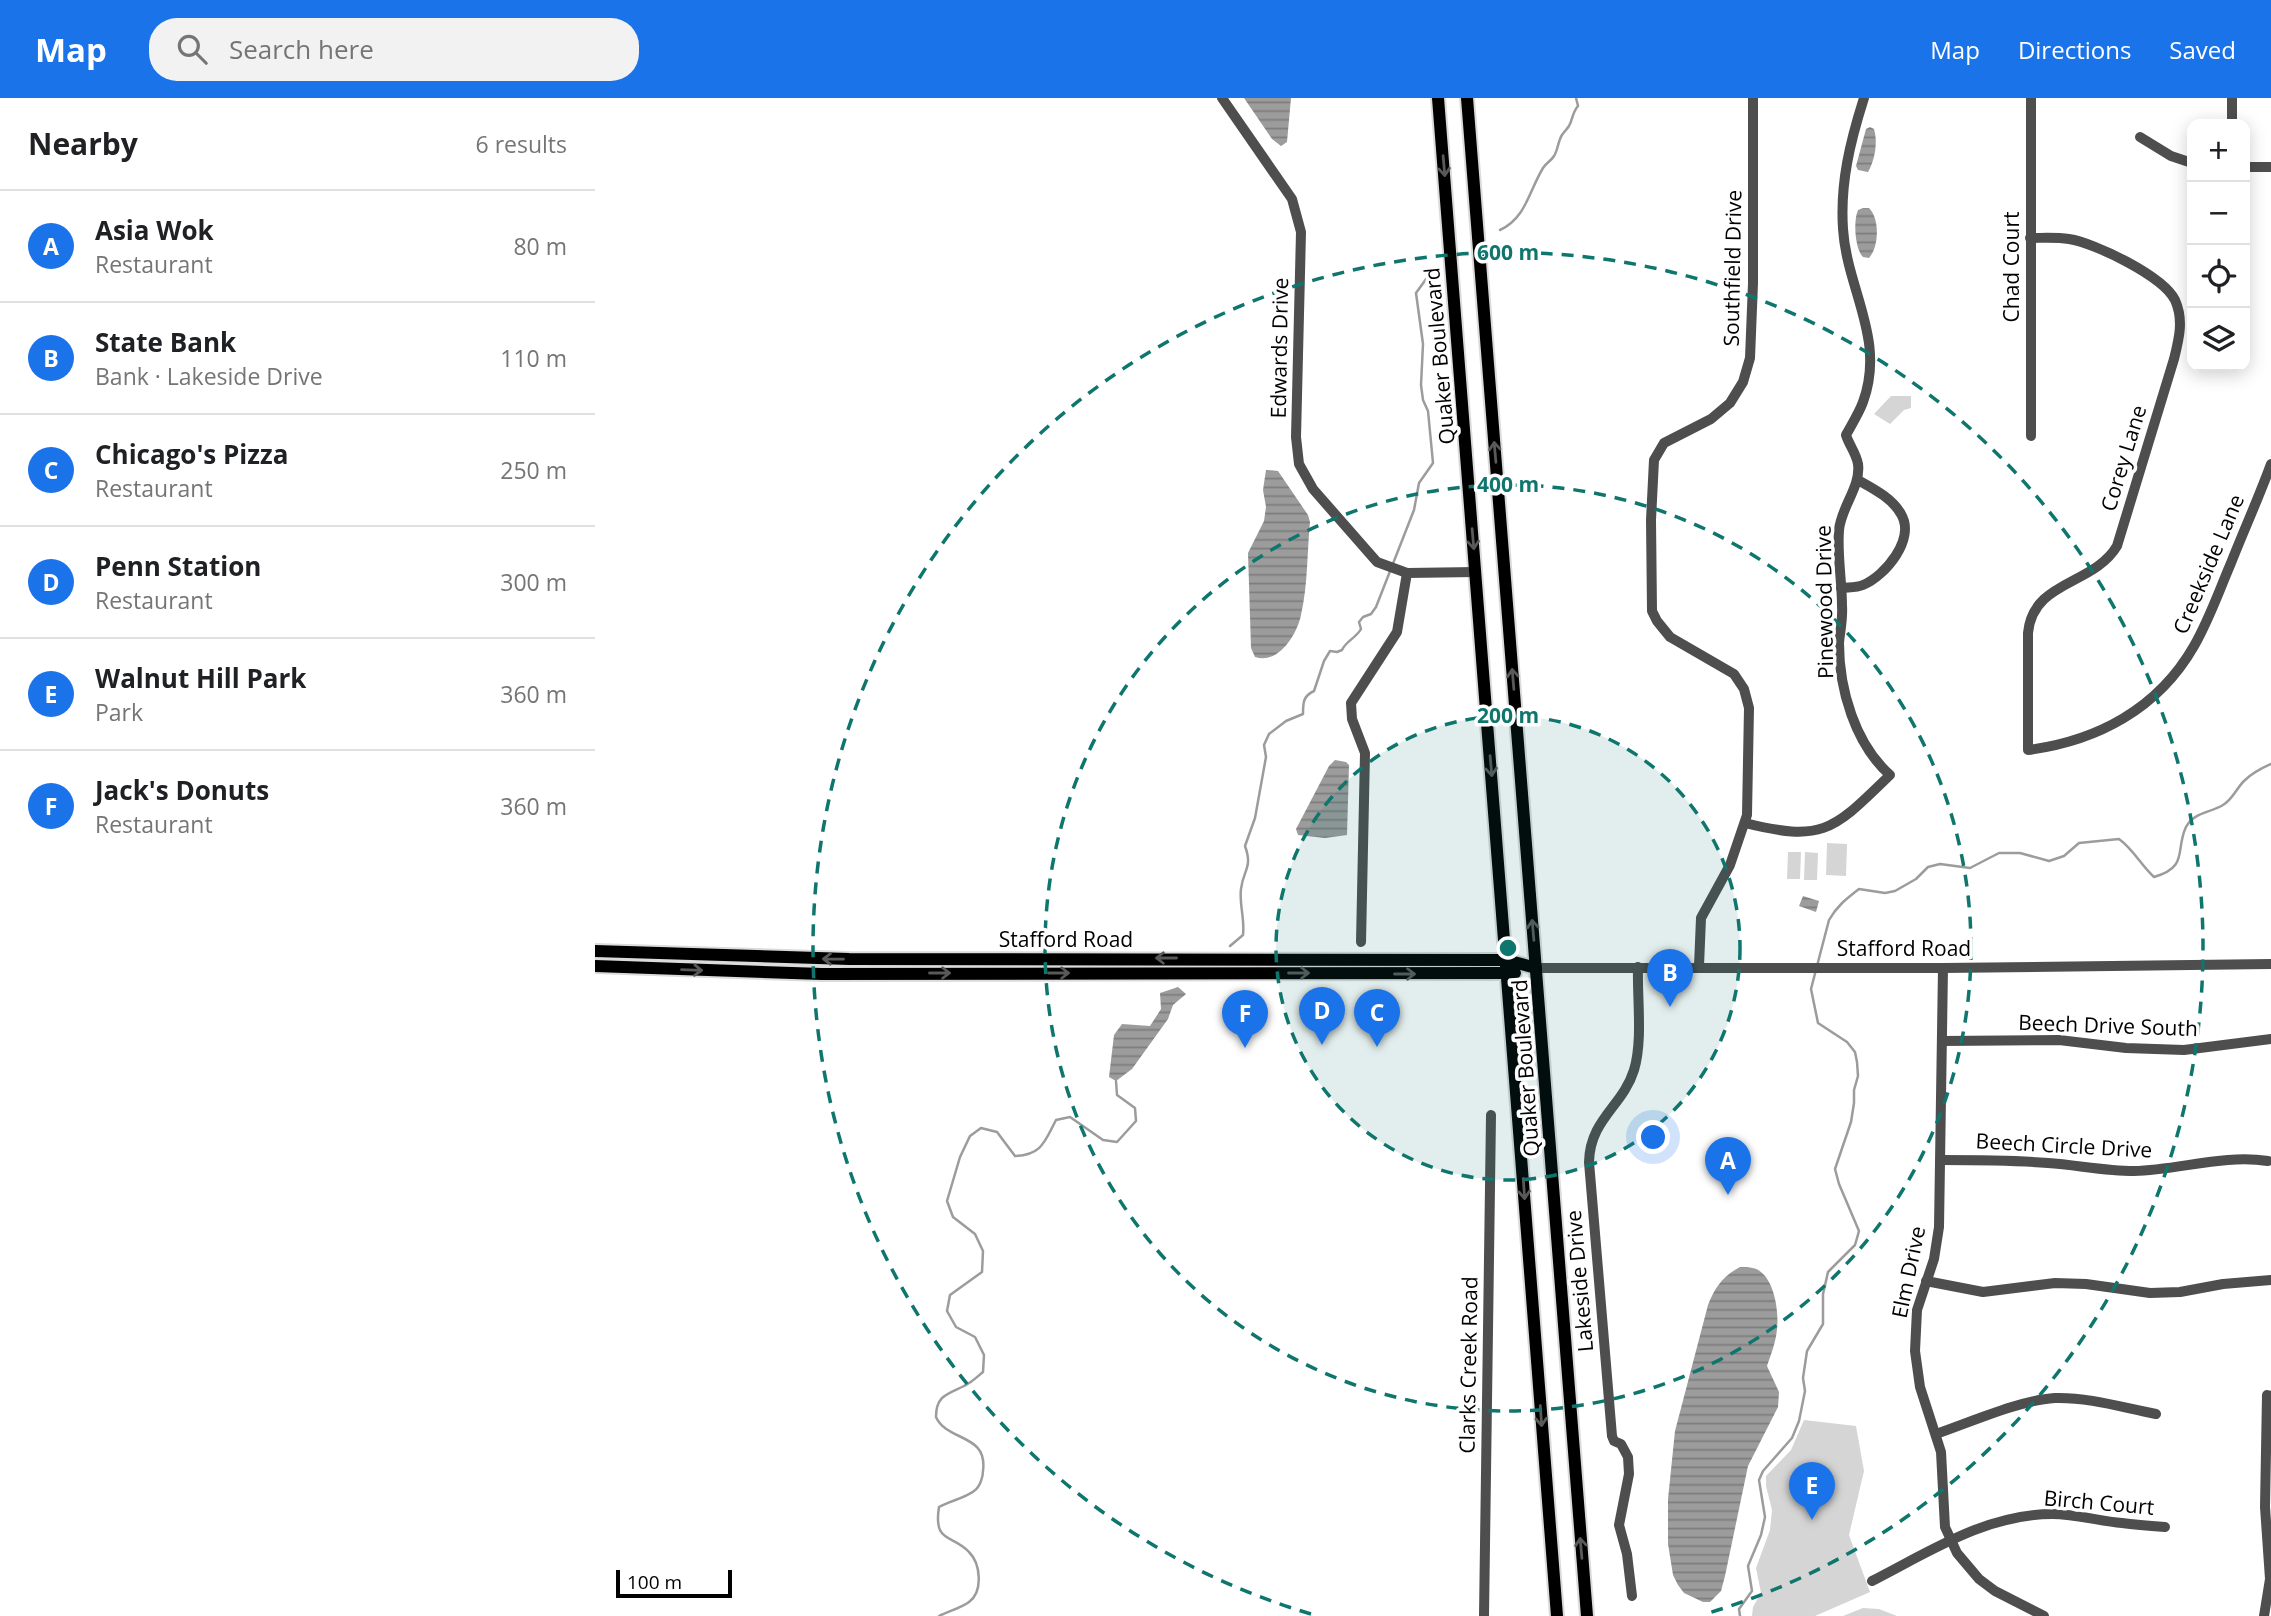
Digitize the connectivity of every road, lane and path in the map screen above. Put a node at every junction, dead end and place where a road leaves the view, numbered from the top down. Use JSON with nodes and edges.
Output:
{"nodes":[{"id":1,"x":1222,"y":98,"type":"edge"},
{"id":2,"x":1438,"y":98,"type":"edge"},
{"id":3,"x":1467,"y":98,"type":"edge"},
{"id":4,"x":1753,"y":98,"type":"edge"},
{"id":5,"x":1864,"y":98,"type":"edge"},
{"id":6,"x":2031,"y":98,"type":"edge"},
{"id":7,"x":2232,"y":98,"type":"edge"},
{"id":8,"x":2232,"y":119,"type":"edge"},
{"id":9,"x":2140,"y":137,"type":"dead end"},
{"id":10,"x":2187,"y":161,"type":"edge"},
{"id":11,"x":2250,"y":167,"type":"edge"},
{"id":12,"x":2271,"y":167,"type":"edge"},
{"id":13,"x":2031,"y":238,"type":"junction"},
{"id":14,"x":2031,"y":436,"type":"dead end"},
{"id":15,"x":2271,"y":464,"type":"edge"},
{"id":16,"x":1858,"y":480,"type":"junction"},
{"id":17,"x":1476,"y":572,"type":"junction"},
{"id":18,"x":1404,"y":573,"type":"junction"},
{"id":19,"x":1841,"y":588,"type":"junction"},
{"id":20,"x":2028,"y":750,"type":"joint"},
{"id":21,"x":1745,"y":823,"type":"junction"},
{"id":22,"x":1361,"y":942,"type":"dead end"},
{"id":23,"x":595,"y":951,"type":"edge"},
{"id":24,"x":1506,"y":960,"type":"junction"},
{"id":25,"x":2271,"y":964,"type":"edge"},
{"id":26,"x":595,"y":966,"type":"edge"},
{"id":27,"x":1699,"y":966,"type":"junction"},
{"id":28,"x":1638,"y":967,"type":"junction"},
{"id":29,"x":1536,"y":968,"type":"junction"},
{"id":30,"x":1943,"y":968,"type":"junction"},
{"id":31,"x":1508,"y":974,"type":"junction"},
{"id":32,"x":2271,"y":1039,"type":"edge"},
{"id":33,"x":1942,"y":1041,"type":"junction"},
{"id":34,"x":1490,"y":1115,"type":"dead end"},
{"id":35,"x":1941,"y":1160,"type":"junction"},
{"id":36,"x":2268,"y":1161,"type":"dead end"},
{"id":37,"x":2271,"y":1280,"type":"edge"},
{"id":38,"x":1926,"y":1281,"type":"junction"},
{"id":39,"x":2269,"y":1396,"type":"edge"},
{"id":40,"x":2156,"y":1414,"type":"dead end"},
{"id":41,"x":1936,"y":1434,"type":"junction"},
{"id":42,"x":2165,"y":1527,"type":"dead end"},
{"id":43,"x":1950,"y":1541,"type":"junction"},
{"id":44,"x":1872,"y":1581,"type":"dead end"},
{"id":45,"x":1632,"y":1596,"type":"dead end"},
{"id":46,"x":1484,"y":1616,"type":"edge"},
{"id":47,"x":1557,"y":1616,"type":"edge"},
{"id":48,"x":1587,"y":1616,"type":"edge"},
{"id":49,"x":2044,"y":1616,"type":"edge"},
{"id":50,"x":2265,"y":1616,"type":"edge"}],
"edges":[{"from":1,"to":18,"type":"street","name":"Edwards Drive"},
{"from":2,"to":17,"type":"main road","name":"Quaker Boulevard","one_way":true},
{"from":29,"to":3,"type":"main road","name":"Quaker Boulevard","one_way":true},
{"from":4,"to":21,"type":"street","name":"Southfield Drive"},
{"from":5,"to":16,"type":"street"},
{"from":6,"to":13,"type":"street","name":"Chad Court"},
{"from":7,"to":8,"type":"street"},
{"from":9,"to":10,"type":"street"},
{"from":11,"to":12,"type":"street"},
{"from":13,"to":14,"type":"street","name":"Chad Court"},
{"from":13,"to":20,"type":"street","name":"Corey Lane"},
{"from":15,"to":20,"type":"street","name":"Creekside Lane"},
{"from":16,"to":19,"type":"street","name":"Pinewood Drive"},
{"from":16,"to":19,"type":"street"},
{"from":17,"to":18,"type":"street","name":"Edwards Drive"},
{"from":17,"to":24,"type":"main road","name":"Quaker Boulevard","one_way":true},
{"from":18,"to":22,"type":"street"},
{"from":19,"to":21,"type":"street","name":"Pinewood Drive"},
{"from":21,"to":27,"type":"street","name":"Southfield Drive"},
{"from":24,"to":23,"type":"main road","name":"Stafford Road","one_way":true},
{"from":24,"to":29,"type":"main road","name":"Stafford Road"},
{"from":24,"to":31,"type":"main road","name":"Quaker Boulevard"},
{"from":25,"to":30,"type":"street","name":"Stafford Road"},
{"from":26,"to":31,"type":"main road","name":"Stafford Road","one_way":true},
{"from":27,"to":28,"type":"street","name":"Stafford Road"},
{"from":27,"to":30,"type":"street","name":"Stafford Road"},
{"from":28,"to":29,"type":"street","name":"Stafford Road"},
{"from":28,"to":45,"type":"street","name":"Lakeside Drive"},
{"from":29,"to":31,"type":"main road","name":"Stafford Road"},
{"from":48,"to":29,"type":"main road","name":"Quaker Boulevard","one_way":true},
{"from":30,"to":33,"type":"street","name":"Elm Drive"},
{"from":31,"to":47,"type":"main road","name":"Quaker Boulevard","one_way":true},
{"from":32,"to":33,"type":"street","name":"Beech Drive South"},
{"from":33,"to":35,"type":"street","name":"Elm Drive"},
{"from":34,"to":46,"type":"street","name":"Clarks Creek Road"},
{"from":35,"to":36,"type":"street","name":"Beech Circle Drive"},
{"from":35,"to":38,"type":"street","name":"Elm Drive"},
{"from":37,"to":38,"type":"street"},
{"from":38,"to":41,"type":"street","name":"Elm Drive"},
{"from":39,"to":50,"type":"street"},
{"from":40,"to":41,"type":"street"},
{"from":41,"to":43,"type":"street","name":"Elm Drive"},
{"from":42,"to":43,"type":"street","name":"Birch Court"},
{"from":43,"to":44,"type":"street","name":"Birch Court"},
{"from":43,"to":49,"type":"street","name":"Elm Drive"}]}
